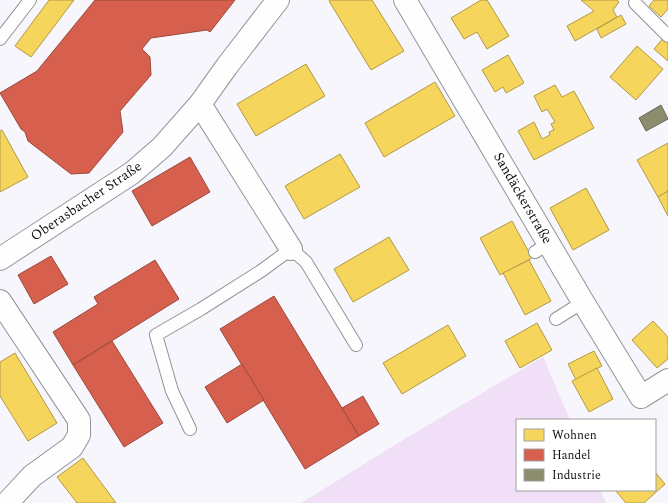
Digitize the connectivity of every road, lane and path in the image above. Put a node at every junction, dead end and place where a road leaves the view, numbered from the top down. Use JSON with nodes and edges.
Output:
{"nodes":[{"id":1,"x":30,"y":0,"type":"edge"},
{"id":2,"x":278,"y":0,"type":"edge"},
{"id":3,"x":405,"y":0,"type":"edge"},
{"id":4,"x":635,"y":3,"type":"dead end"},
{"id":5,"x":668,"y":36,"type":"edge"},
{"id":6,"x":0,"y":39,"type":"edge"},
{"id":7,"x":200,"y":104,"type":"junction"},
{"id":8,"x":291,"y":249,"type":"junction"},
{"id":9,"x":0,"y":259,"type":"edge"},
{"id":10,"x":0,"y":301,"type":"edge"},
{"id":11,"x":583,"y":302,"type":"junction"},
{"id":12,"x":556,"y":319,"type":"dead end"},
{"id":13,"x":356,"y":345,"type":"dead end"},
{"id":14,"x":668,"y":380,"type":"edge"},
{"id":15,"x":190,"y":429,"type":"dead end"},
{"id":16,"x":7,"y":503,"type":"edge"}],
"edges":[{"from":1,"to":6,"type":"lane"},
{"from":2,"to":7,"type":"street","name":"Oberasbacher Straße"},
{"from":3,"to":11,"type":"street","name":"Sandäckerstraße"},
{"from":4,"to":5,"type":"lane"},
{"from":7,"to":8,"type":"street"},
{"from":7,"to":9,"type":"street","name":"Oberasbacher Straße"},
{"from":8,"to":13,"type":"lane"},
{"from":8,"to":15,"type":"lane"},
{"from":10,"to":16,"type":"street"},
{"from":11,"to":12,"type":"lane"},
{"from":11,"to":14,"type":"street","name":"Sandäckerstraße"}]}
